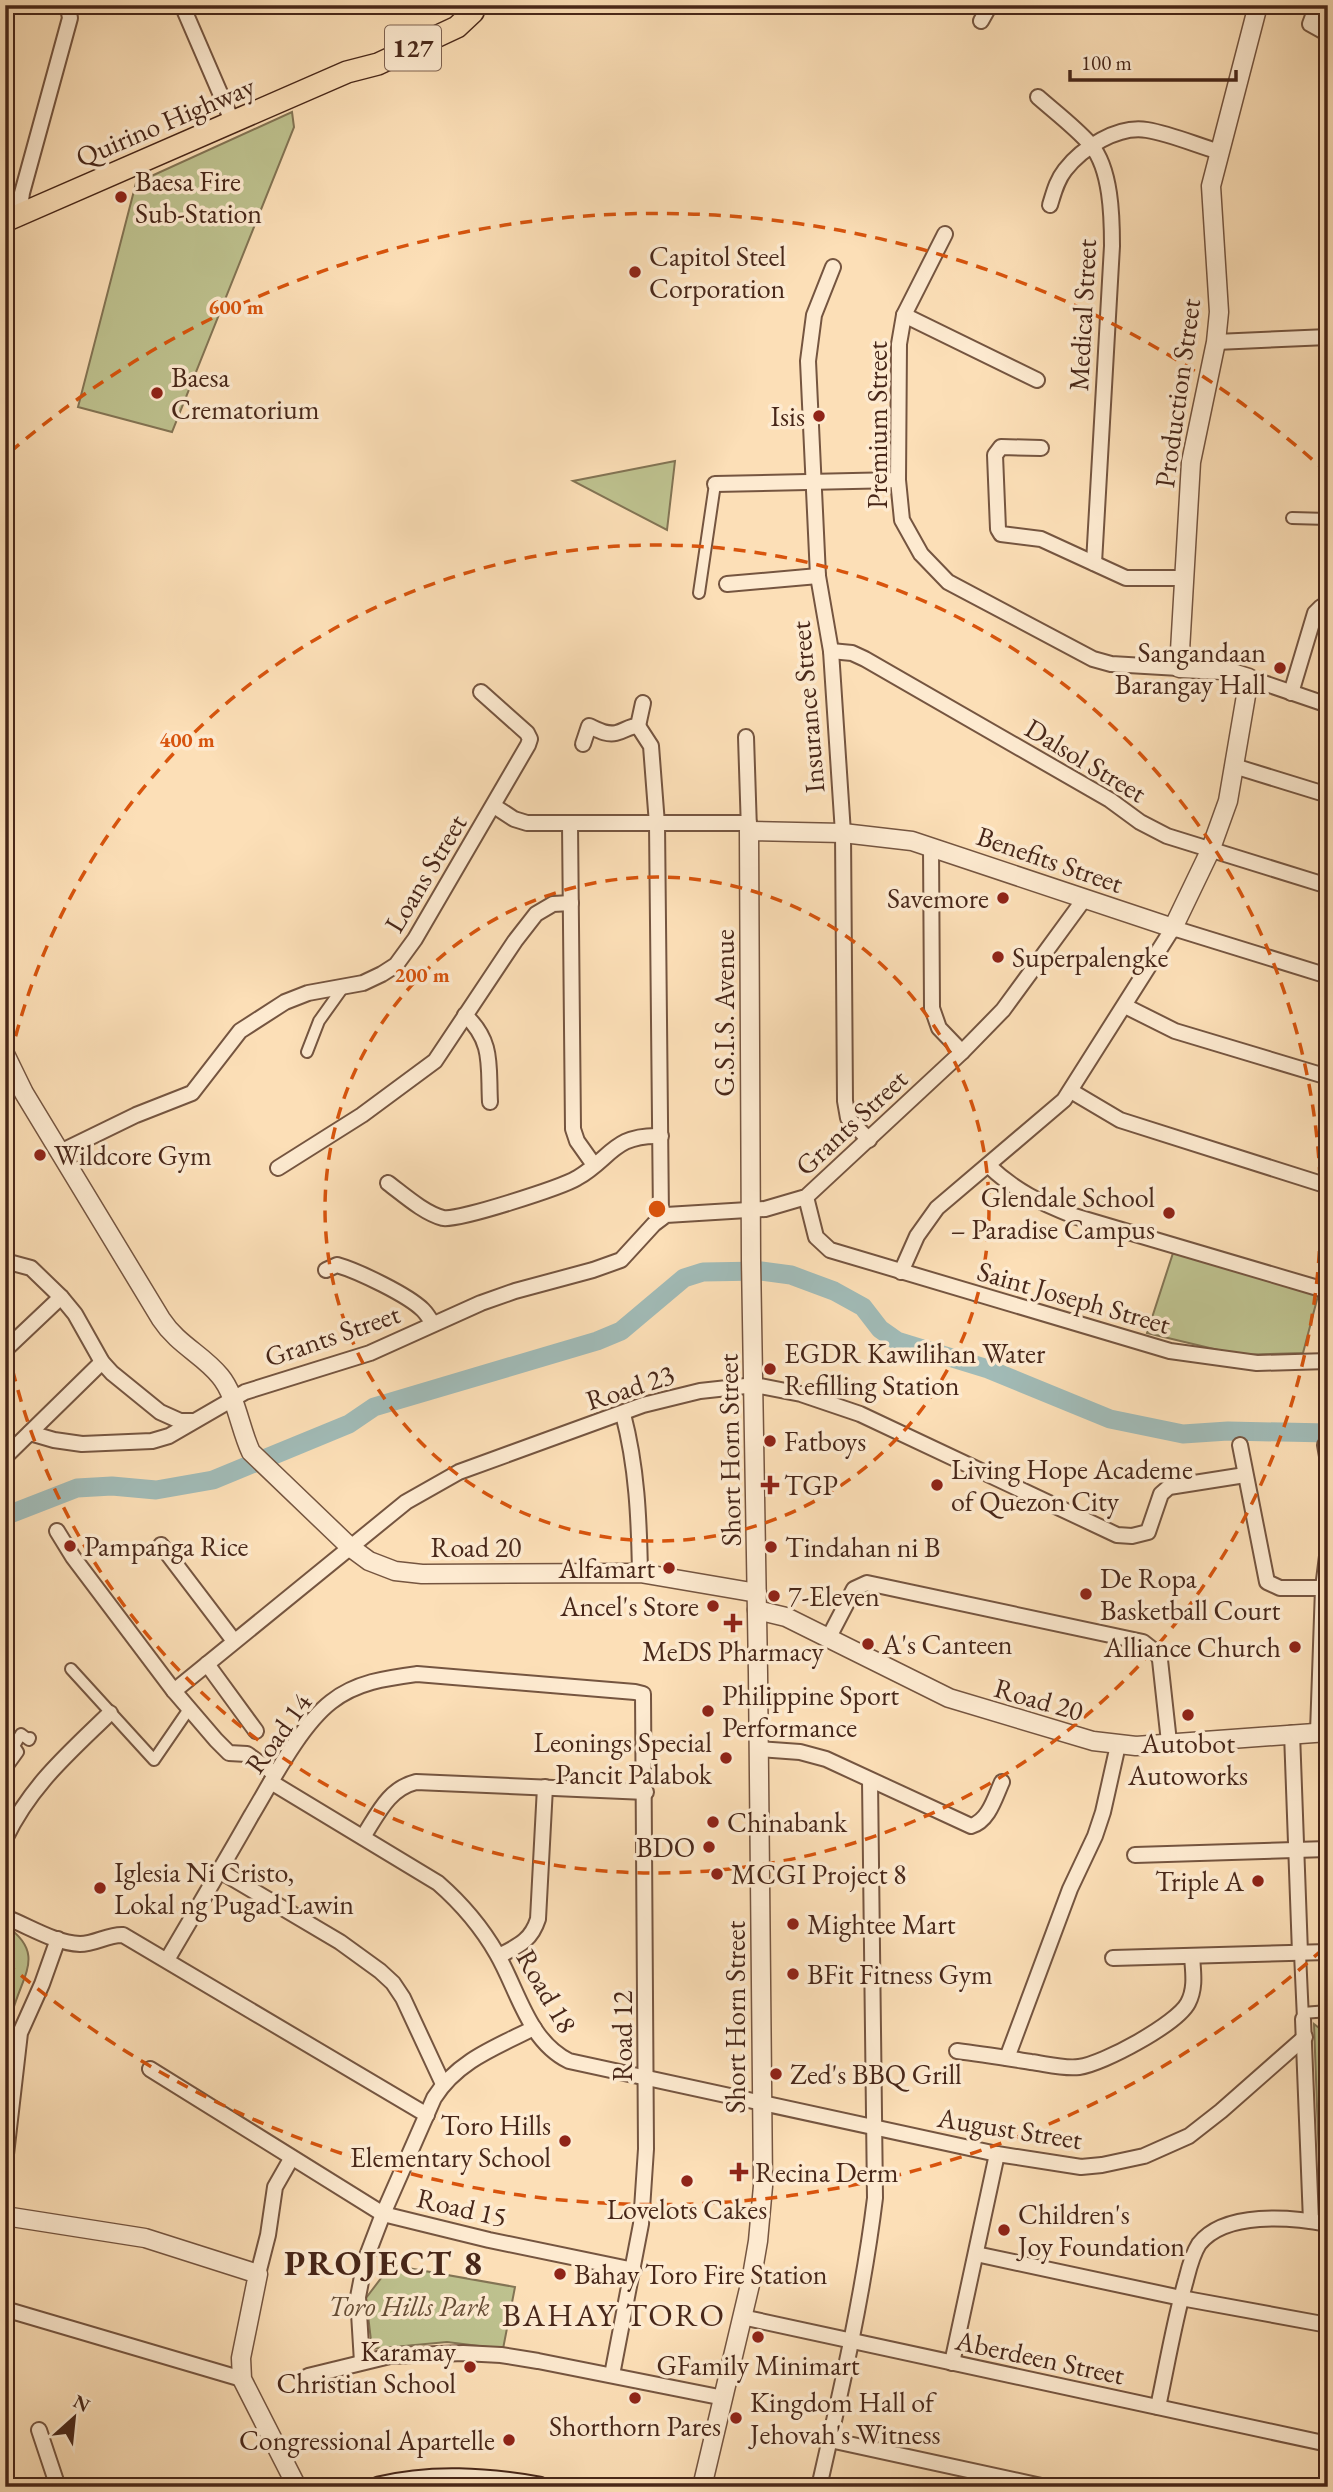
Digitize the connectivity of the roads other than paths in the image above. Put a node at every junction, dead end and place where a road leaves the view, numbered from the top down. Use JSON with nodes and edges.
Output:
{"nodes":[{"id":1,"x":182,"y":5,"type":"edge"},
{"id":2,"x":990,"y":5,"type":"edge"},
{"id":3,"x":1258,"y":5,"type":"edge"},
{"id":4,"x":1317,"y":5,"type":"edge"},
{"id":5,"x":479,"y":9,"type":"edge"},
{"id":6,"x":69,"y":13,"type":"dead end"},
{"id":7,"x":981,"y":21,"type":"dead end"},
{"id":8,"x":1328,"y":34,"type":"edge"},
{"id":9,"x":1038,"y":96,"type":"dead end"},
{"id":10,"x":233,"y":123,"type":"junction"},
{"id":11,"x":1092,"y":146,"type":"junction"},
{"id":12,"x":1220,"y":152,"type":"junction"},
{"id":13,"x":1050,"y":205,"type":"dead end"},
{"id":14,"x":14,"y":217,"type":"edge"},
{"id":15,"x":945,"y":234,"type":"dead end"},
{"id":16,"x":833,"y":267,"type":"dead end"},
{"id":17,"x":904,"y":316,"type":"junction"},
{"id":18,"x":1328,"y":337,"type":"edge"},
{"id":19,"x":1216,"y":342,"type":"junction"},
{"id":20,"x":1037,"y":380,"type":"dead end"},
{"id":21,"x":1041,"y":448,"type":"dead end"},
{"id":22,"x":898,"y":480,"type":"junction"},
{"id":23,"x":815,"y":482,"type":"junction"},
{"id":24,"x":715,"y":484,"type":"joint"},
{"id":25,"x":1292,"y":518,"type":"dead end"},
{"id":26,"x":1328,"y":519,"type":"edge"},
{"id":27,"x":1094,"y":564,"type":"junction"},
{"id":28,"x":818,"y":576,"type":"junction"},
{"id":29,"x":1182,"y":578,"type":"junction"},
{"id":30,"x":727,"y":584,"type":"dead end"},
{"id":31,"x":699,"y":593,"type":"dead end"},
{"id":32,"x":1328,"y":607,"type":"edge"},
{"id":33,"x":831,"y":651,"type":"junction"},
{"id":34,"x":1179,"y":668,"type":"junction"},
{"id":35,"x":1250,"y":678,"type":"junction"},
{"id":36,"x":481,"y":692,"type":"dead end"},
{"id":37,"x":1292,"y":693,"type":"junction"},
{"id":38,"x":643,"y":703,"type":"dead end"},
{"id":39,"x":1328,"y":705,"type":"edge"},
{"id":40,"x":638,"y":726,"type":"junction"},
{"id":41,"x":746,"y":737,"type":"dead end"},
{"id":42,"x":583,"y":744,"type":"dead end"},
{"id":43,"x":1234,"y":766,"type":"junction"},
{"id":44,"x":1328,"y":795,"type":"edge"},
{"id":45,"x":494,"y":806,"type":"junction"},
{"id":46,"x":570,"y":824,"type":"junction"},
{"id":47,"x":657,"y":824,"type":"junction"},
{"id":48,"x":749,"y":827,"type":"junction"},
{"id":49,"x":843,"y":833,"type":"junction"},
{"id":50,"x":931,"y":846,"type":"junction"},
{"id":51,"x":1210,"y":850,"type":"junction"},
{"id":52,"x":1328,"y":886,"type":"edge"},
{"id":53,"x":1085,"y":898,"type":"junction"},
{"id":54,"x":571,"y":904,"type":"junction"},
{"id":55,"x":1173,"y":929,"type":"junction"},
{"id":56,"x":1328,"y":976,"type":"edge"},
{"id":57,"x":344,"y":986,"type":"junction"},
{"id":58,"x":1125,"y":1006,"type":"junction"},
{"id":59,"x":466,"y":1015,"type":"junction"},
{"id":60,"x":307,"y":1052,"type":"dead end"},
{"id":61,"x":962,"y":1052,"type":"junction"},
{"id":62,"x":5,"y":1054,"type":"edge"},
{"id":63,"x":1328,"y":1077,"type":"edge"},
{"id":64,"x":1071,"y":1091,"type":"junction"},
{"id":65,"x":490,"y":1102,"type":"dead end"},
{"id":66,"x":661,"y":1136,"type":"junction"},
{"id":67,"x":869,"y":1140,"type":"junction"},
{"id":68,"x":60,"y":1152,"type":"junction"},
{"id":69,"x":594,"y":1165,"type":"junction"},
{"id":70,"x":989,"y":1166,"type":"junction"},
{"id":71,"x":278,"y":1168,"type":"dead end"},
{"id":72,"x":388,"y":1183,"type":"dead end"},
{"id":73,"x":1328,"y":1186,"type":"edge"},
{"id":74,"x":806,"y":1197,"type":"junction"},
{"id":75,"x":752,"y":1210,"type":"junction"},
{"id":76,"x":661,"y":1218,"type":"junction"},
{"id":77,"x":5,"y":1261,"type":"edge"},
{"id":78,"x":333,"y":1265,"type":"dead end"},
{"id":79,"x":901,"y":1272,"type":"junction"},
{"id":80,"x":753,"y":1288,"type":"joint"},
{"id":81,"x":1328,"y":1291,"type":"edge"},
{"id":82,"x":61,"y":1297,"type":"junction"},
{"id":83,"x":433,"y":1324,"type":"junction"},
{"id":84,"x":5,"y":1350,"type":"edge"},
{"id":85,"x":1328,"y":1361,"type":"edge"},
{"id":86,"x":102,"y":1362,"type":"junction"},
{"id":87,"x":754,"y":1385,"type":"junction"},
{"id":88,"x":231,"y":1398,"type":"junction"},
{"id":89,"x":160,"y":1412,"type":"junction"},
{"id":90,"x":623,"y":1414,"type":"junction"},
{"id":91,"x":192,"y":1421,"type":"junction"},
{"id":92,"x":30,"y":1433,"type":"junction"},
{"id":93,"x":156,"y":1440,"type":"junction"},
{"id":94,"x":1240,"y":1445,"type":"dead end"},
{"id":95,"x":1325,"y":1445,"type":"dead end"},
{"id":96,"x":5,"y":1457,"type":"edge"},
{"id":97,"x":1328,"y":1462,"type":"edge"},
{"id":98,"x":1245,"y":1475,"type":"junction"},
{"id":99,"x":57,"y":1531,"type":"dead end"},
{"id":100,"x":162,"y":1545,"type":"dead end"},
{"id":101,"x":350,"y":1547,"type":"junction"},
{"id":102,"x":1328,"y":1548,"type":"edge"},
{"id":103,"x":640,"y":1573,"type":"junction"},
{"id":104,"x":1323,"y":1588,"type":"junction"},
{"id":105,"x":757,"y":1602,"type":"junction"},
{"id":106,"x":829,"y":1637,"type":"junction"},
{"id":107,"x":234,"y":1641,"type":"junction"},
{"id":108,"x":207,"y":1664,"type":"junction"},
{"id":109,"x":71,"y":1669,"type":"dead end"},
{"id":110,"x":174,"y":1691,"type":"junction"},
{"id":111,"x":643,"y":1694,"type":"joint"},
{"id":112,"x":189,"y":1709,"type":"junction"},
{"id":113,"x":110,"y":1713,"type":"junction"},
{"id":114,"x":256,"y":1731,"type":"dead end"},
{"id":115,"x":1323,"y":1732,"type":"edge"},
{"id":116,"x":1292,"y":1733,"type":"junction"},
{"id":117,"x":30,"y":1738,"type":"dead end"},
{"id":118,"x":1169,"y":1742,"type":"junction"},
{"id":119,"x":1118,"y":1745,"type":"junction"},
{"id":120,"x":759,"y":1749,"type":"junction"},
{"id":121,"x":5,"y":1770,"type":"edge"},
{"id":122,"x":273,"y":1778,"type":"junction"},
{"id":123,"x":870,"y":1780,"type":"junction"},
{"id":124,"x":1002,"y":1782,"type":"dead end"},
{"id":125,"x":545,"y":1787,"type":"junction"},
{"id":126,"x":646,"y":1792,"type":"junction"},
{"id":127,"x":363,"y":1837,"type":"junction"},
{"id":128,"x":5,"y":1839,"type":"edge"},
{"id":129,"x":1328,"y":1849,"type":"edge"},
{"id":130,"x":1296,"y":1850,"type":"junction"},
{"id":131,"x":1135,"y":1855,"type":"dead end"},
{"id":132,"x":220,"y":1871,"type":"junction"},
{"id":133,"x":5,"y":1917,"type":"edge"},
{"id":134,"x":58,"y":1939,"type":"junction"},
{"id":135,"x":1328,"y":1952,"type":"edge"},
{"id":136,"x":1300,"y":1953,"type":"junction"},
{"id":137,"x":499,"y":1956,"type":"junction"},
{"id":138,"x":1192,"y":1956,"type":"junction"},
{"id":139,"x":1113,"y":1958,"type":"dead end"},
{"id":140,"x":167,"y":1960,"type":"junction"},
{"id":141,"x":1328,"y":2011,"type":"edge"},
{"id":142,"x":1303,"y":2016,"type":"junction"},
{"id":143,"x":534,"y":2028,"type":"junction"},
{"id":144,"x":1305,"y":2037,"type":"junction"},
{"id":145,"x":957,"y":2050,"type":"dead end"},
{"id":146,"x":1007,"y":2058,"type":"junction"},
{"id":147,"x":150,"y":2069,"type":"dead end"},
{"id":148,"x":647,"y":2079,"type":"junction"},
{"id":149,"x":443,"y":2084,"type":"junction"},
{"id":150,"x":761,"y":2104,"type":"junction"},
{"id":151,"x":427,"y":2115,"type":"junction"},
{"id":152,"x":876,"y":2129,"type":"junction"},
{"id":153,"x":997,"y":2154,"type":"junction"},
{"id":154,"x":291,"y":2159,"type":"junction"},
{"id":155,"x":5,"y":2162,"type":"edge"},
{"id":156,"x":383,"y":2214,"type":"junction"},
{"id":157,"x":5,"y":2216,"type":"edge"},
{"id":158,"x":1311,"y":2221,"type":"junction"},
{"id":159,"x":1328,"y":2224,"type":"edge"},
{"id":160,"x":976,"y":2254,"type":"junction"},
{"id":161,"x":634,"y":2270,"type":"junction"},
{"id":162,"x":258,"y":2274,"type":"junction"},
{"id":163,"x":1181,"y":2298,"type":"junction"},
{"id":164,"x":8,"y":2310,"type":"dead end"},
{"id":165,"x":742,"y":2317,"type":"junction"},
{"id":166,"x":1328,"y":2325,"type":"edge"},
{"id":167,"x":852,"y":2341,"type":"junction"},
{"id":168,"x":362,"y":2362,"type":"junction"},
{"id":169,"x":952,"y":2362,"type":"junction"},
{"id":170,"x":612,"y":2375,"type":"junction"},
{"id":171,"x":308,"y":2376,"type":"dead end"},
{"id":172,"x":242,"y":2378,"type":"junction"},
{"id":173,"x":724,"y":2398,"type":"junction"},
{"id":174,"x":1158,"y":2407,"type":"junction"},
{"id":175,"x":39,"y":2430,"type":"dead end"},
{"id":176,"x":830,"y":2440,"type":"junction"},
{"id":177,"x":1328,"y":2444,"type":"edge"},
{"id":178,"x":58,"y":2487,"type":"edge"},
{"id":179,"x":297,"y":2487,"type":"edge"},
{"id":180,"x":379,"y":2487,"type":"edge"},
{"id":181,"x":539,"y":2487,"type":"edge"},
{"id":182,"x":702,"y":2487,"type":"edge"},
{"id":183,"x":819,"y":2487,"type":"edge"},
{"id":184,"x":1046,"y":2487,"type":"edge"}],
"edges":[{"from":1,"to":10,"type":"street"},
{"from":2,"to":7,"type":"street"},
{"from":3,"to":12,"type":"street","name":"Production Street"},
{"from":4,"to":8,"type":"street"},
{"from":5,"to":10,"type":"main road","name":"Quirino Highway","number":"127"},
{"from":6,"to":14,"type":"street"},
{"from":9,"to":11,"type":"street","name":"Medical Street"},
{"from":10,"to":14,"type":"main road","name":"Quirino Highway","number":"127"},
{"from":11,"to":12,"type":"street"},
{"from":11,"to":13,"type":"street"},
{"from":11,"to":27,"type":"street","name":"Medical Street"},
{"from":12,"to":19,"type":"street","name":"Production Street"},
{"from":15,"to":17,"type":"street","name":"Premium Street"},
{"from":16,"to":23,"type":"street","name":"Insurance Street"},
{"from":17,"to":20,"type":"street"},
{"from":17,"to":22,"type":"street","name":"Premium Street"},
{"from":18,"to":19,"type":"street"},
{"from":19,"to":29,"type":"street","name":"Production Street"},
{"from":21,"to":27,"type":"street"},
{"from":22,"to":23,"type":"street"},
{"from":22,"to":34,"type":"street","name":"Premium Street"},
{"from":23,"to":24,"type":"street"},
{"from":23,"to":28,"type":"street","name":"Insurance Street"},
{"from":24,"to":31,"type":"street"},
{"from":25,"to":26,"type":"street"},
{"from":27,"to":29,"type":"street"},
{"from":28,"to":30,"type":"street"},
{"from":28,"to":33,"type":"street","name":"Insurance Street"},
{"from":29,"to":34,"type":"street","name":"Production Street"},
{"from":32,"to":37,"type":"street"},
{"from":33,"to":49,"type":"street","name":"Insurance Street"},
{"from":33,"to":51,"type":"street","name":"Dalsol Street"},
{"from":34,"to":35,"type":"street","name":"Premium Street"},
{"from":35,"to":37,"type":"street","name":"Premium Street"},
{"from":35,"to":43,"type":"street"},
{"from":36,"to":45,"type":"street","name":"Loans Street"},
{"from":37,"to":39,"type":"street","name":"Premium Street"},
{"from":38,"to":40,"type":"street"},
{"from":40,"to":42,"type":"street"},
{"from":40,"to":47,"type":"street"},
{"from":41,"to":48,"type":"street","name":"G.S.I.S. Avenue"},
{"from":43,"to":44,"type":"street"},
{"from":43,"to":51,"type":"street"},
{"from":45,"to":46,"type":"street","name":"Benefits Street"},
{"from":45,"to":57,"type":"street","name":"Loans Street"},
{"from":46,"to":47,"type":"street","name":"Benefits Street"},
{"from":46,"to":54,"type":"street"},
{"from":47,"to":48,"type":"street","name":"Benefits Street"},
{"from":47,"to":66,"type":"street"},
{"from":48,"to":49,"type":"street","name":"Benefits Street"},
{"from":48,"to":75,"type":"street","name":"G.S.I.S. Avenue"},
{"from":49,"to":50,"type":"street","name":"Benefits Street"},
{"from":49,"to":67,"type":"street","name":"Insurance Street"},
{"from":50,"to":53,"type":"street","name":"Benefits Street"},
{"from":50,"to":61,"type":"street"},
{"from":51,"to":52,"type":"street","name":"Dalsol Street"},
{"from":51,"to":55,"type":"street"},
{"from":53,"to":55,"type":"street","name":"Benefits Street"},
{"from":53,"to":61,"type":"street","name":"Grants Street"},
{"from":54,"to":59,"type":"street"},
{"from":54,"to":69,"type":"street"},
{"from":55,"to":56,"type":"street","name":"Benefits Street"},
{"from":55,"to":58,"type":"street"},
{"from":57,"to":60,"type":"street"},
{"from":57,"to":68,"type":"street","name":"Loans Street"},
{"from":58,"to":63,"type":"street"},
{"from":58,"to":64,"type":"street"},
{"from":59,"to":65,"type":"street"},
{"from":59,"to":71,"type":"street"},
{"from":61,"to":67,"type":"street","name":"Grants Street"},
{"from":62,"to":68,"type":"street"},
{"from":64,"to":70,"type":"street"},
{"from":64,"to":73,"type":"street"},
{"from":66,"to":69,"type":"street"},
{"from":66,"to":76,"type":"street"},
{"from":67,"to":74,"type":"street","name":"Grants Street"},
{"from":68,"to":88,"type":"street"},
{"from":69,"to":72,"type":"street"},
{"from":70,"to":79,"type":"street"},
{"from":70,"to":81,"type":"street"},
{"from":74,"to":75,"type":"street","name":"Grants Street"},
{"from":74,"to":79,"type":"street","name":"Saint Joseph Street"},
{"from":75,"to":76,"type":"street","name":"Grants Street"},
{"from":75,"to":80,"type":"street","name":"G.S.I.S. Avenue"},
{"from":76,"to":83,"type":"street","name":"Grants Street"},
{"from":77,"to":82,"type":"street"},
{"from":78,"to":83,"type":"street"},
{"from":79,"to":85,"type":"street","name":"Saint Joseph Street"},
{"from":80,"to":87,"type":"street","name":"Short Horn Street"},
{"from":82,"to":84,"type":"street"},
{"from":82,"to":86,"type":"street"},
{"from":83,"to":88,"type":"street","name":"Grants Street"},
{"from":86,"to":89,"type":"street"},
{"from":86,"to":92,"type":"street"},
{"from":87,"to":90,"type":"street","name":"Road 23"},
{"from":87,"to":98,"type":"street","name":"Road 23"},
{"from":87,"to":105,"type":"street","name":"Short Horn Street"},
{"from":88,"to":91,"type":"street","name":"Grants Street"},
{"from":88,"to":101,"type":"street","name":"Road 20"},
{"from":89,"to":91,"type":"street"},
{"from":89,"to":93,"type":"street"},
{"from":90,"to":101,"type":"street","name":"Road 23"},
{"from":90,"to":103,"type":"street"},
{"from":91,"to":93,"type":"street","name":"Grants Street"},
{"from":92,"to":93,"type":"street"},
{"from":92,"to":96,"type":"street"},
{"from":94,"to":98,"type":"street"},
{"from":95,"to":97,"type":"street"},
{"from":98,"to":104,"type":"street"},
{"from":99,"to":110,"type":"street","name":"Road 18"},
{"from":100,"to":107,"type":"street"},
{"from":101,"to":103,"type":"street","name":"Road 20"},
{"from":101,"to":107,"type":"street","name":"Road 23"},
{"from":102,"to":104,"type":"street"},
{"from":103,"to":105,"type":"street","name":"Road 20"},
{"from":104,"to":115,"type":"street"},
{"from":105,"to":106,"type":"street","name":"Road 20"},
{"from":105,"to":120,"type":"street","name":"Short Horn Street"},
{"from":106,"to":118,"type":"street"},
{"from":106,"to":119,"type":"street","name":"Road 20"},
{"from":107,"to":108,"type":"street","name":"Road 23"},
{"from":108,"to":110,"type":"street","name":"Road 23"},
{"from":108,"to":114,"type":"street"},
{"from":109,"to":113,"type":"street"},
{"from":110,"to":112,"type":"street","name":"Road 18"},
{"from":111,"to":122,"type":"street","name":"Road 14"},
{"from":111,"to":126,"type":"street","name":"Road 12"},
{"from":112,"to":113,"type":"street"},
{"from":112,"to":122,"type":"street","name":"Road 18"},
{"from":113,"to":128,"type":"street"},
{"from":115,"to":116,"type":"street","name":"Road 20"},
{"from":116,"to":118,"type":"street","name":"Road 20"},
{"from":116,"to":130,"type":"street"},
{"from":117,"to":121,"type":"street"},
{"from":118,"to":119,"type":"street","name":"Road 20"},
{"from":119,"to":146,"type":"street"},
{"from":120,"to":123,"type":"street"},
{"from":120,"to":150,"type":"street","name":"Short Horn Street"},
{"from":122,"to":127,"type":"street","name":"Road 18"},
{"from":122,"to":132,"type":"street","name":"Road 14"},
{"from":123,"to":124,"type":"street"},
{"from":123,"to":152,"type":"street"},
{"from":125,"to":126,"type":"street"},
{"from":125,"to":127,"type":"street"},
{"from":125,"to":137,"type":"street"},
{"from":126,"to":148,"type":"street","name":"Road 12"},
{"from":127,"to":137,"type":"street","name":"Road 18"},
{"from":129,"to":130,"type":"street"},
{"from":130,"to":131,"type":"street"},
{"from":130,"to":136,"type":"street"},
{"from":132,"to":140,"type":"street","name":"Road 14"},
{"from":132,"to":149,"type":"street"},
{"from":133,"to":134,"type":"street"},
{"from":134,"to":140,"type":"street"},
{"from":134,"to":155,"type":"street"},
{"from":135,"to":136,"type":"street"},
{"from":136,"to":138,"type":"street"},
{"from":136,"to":142,"type":"street"},
{"from":137,"to":143,"type":"street","name":"Road 18"},
{"from":138,"to":139,"type":"street"},
{"from":138,"to":146,"type":"street"},
{"from":140,"to":151,"type":"street"},
{"from":141,"to":142,"type":"street"},
{"from":142,"to":144,"type":"street"},
{"from":143,"to":148,"type":"street","name":"Road 18"},
{"from":143,"to":149,"type":"street"},
{"from":144,"to":153,"type":"street","name":"August Street"},
{"from":144,"to":158,"type":"street"},
{"from":145,"to":146,"type":"street"},
{"from":147,"to":154,"type":"street","name":"Road 15"},
{"from":148,"to":150,"type":"street","name":"Road 18"},
{"from":148,"to":161,"type":"street","name":"Road 12"},
{"from":149,"to":151,"type":"street"},
{"from":150,"to":152,"type":"street","name":"Road 18"},
{"from":150,"to":165,"type":"street","name":"Short Horn Street"},
{"from":151,"to":156,"type":"street"},
{"from":152,"to":153,"type":"street","name":"August Street"},
{"from":152,"to":167,"type":"street"},
{"from":153,"to":160,"type":"street"},
{"from":154,"to":156,"type":"street","name":"Road 15"},
{"from":154,"to":162,"type":"street"},
{"from":156,"to":161,"type":"street","name":"Road 15"},
{"from":156,"to":168,"type":"street"},
{"from":157,"to":162,"type":"street"},
{"from":158,"to":159,"type":"street"},
{"from":158,"to":163,"type":"street"},
{"from":160,"to":163,"type":"street"},
{"from":160,"to":169,"type":"street"},
{"from":161,"to":170,"type":"street","name":"Road 12"},
{"from":162,"to":172,"type":"street"},
{"from":163,"to":166,"type":"street"},
{"from":163,"to":174,"type":"street"},
{"from":164,"to":172,"type":"street"},
{"from":165,"to":167,"type":"street","name":"Aberdeen Street"},
{"from":165,"to":173,"type":"street","name":"Short Horn Street"},
{"from":167,"to":169,"type":"street","name":"Aberdeen Street"},
{"from":167,"to":176,"type":"street"},
{"from":168,"to":170,"type":"street"},
{"from":168,"to":171,"type":"street"},
{"from":169,"to":174,"type":"street","name":"Aberdeen Street"},
{"from":170,"to":173,"type":"street"},
{"from":172,"to":179,"type":"street"},
{"from":173,"to":182,"type":"street","name":"Short Horn Street"},
{"from":174,"to":177,"type":"street","name":"Aberdeen Street"},
{"from":175,"to":178,"type":"street"},
{"from":176,"to":183,"type":"street"},
{"from":176,"to":184,"type":"street"},
{"from":180,"to":181,"type":"main road"}]}
